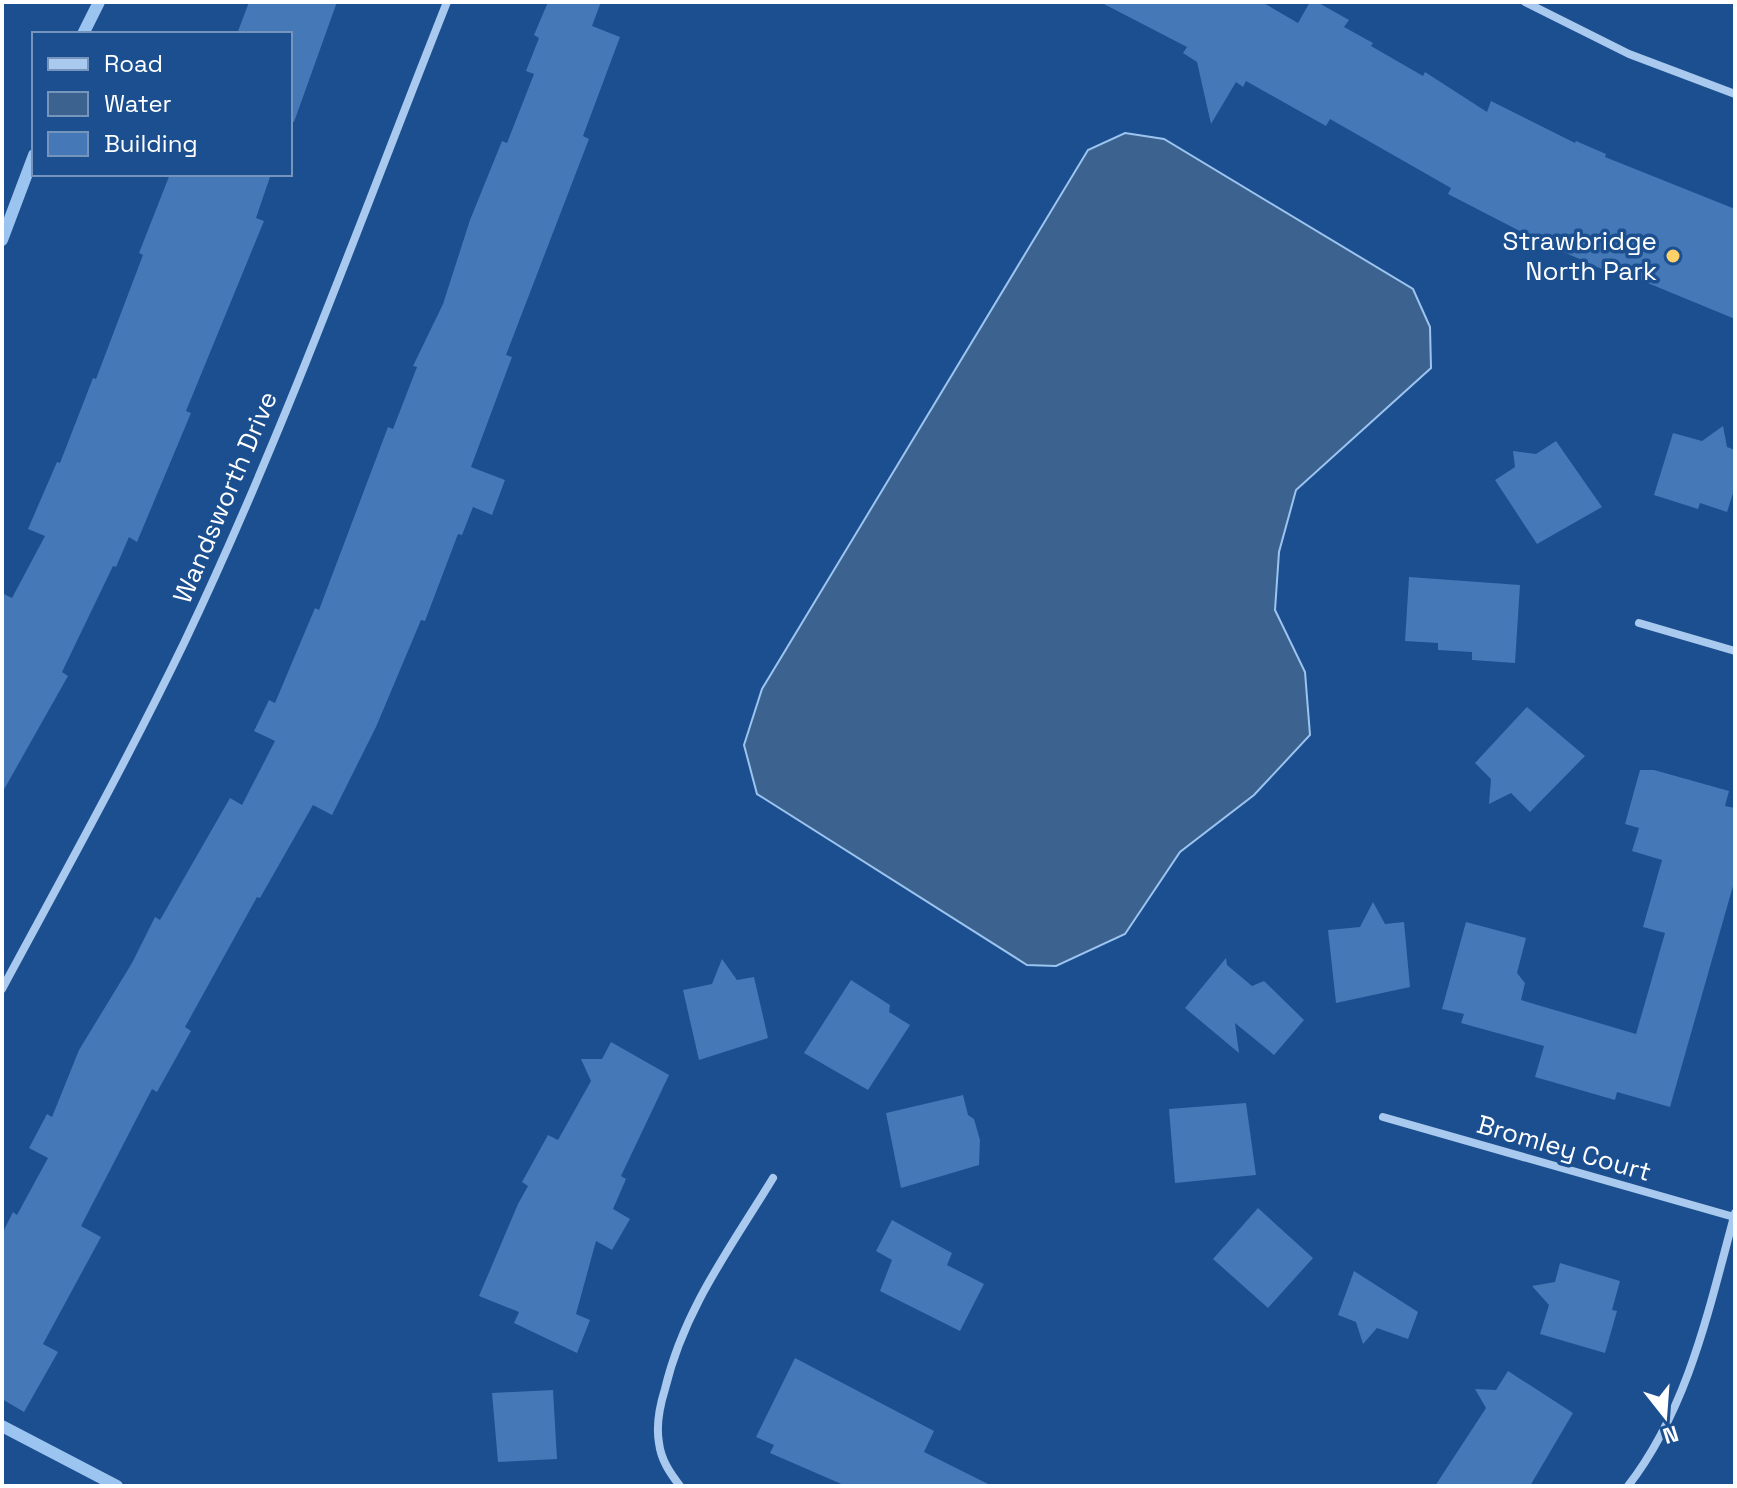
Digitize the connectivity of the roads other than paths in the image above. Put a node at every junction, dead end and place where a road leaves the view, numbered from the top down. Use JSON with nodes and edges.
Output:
{"nodes":[{"id":1,"x":447,"y":2,"type":"edge"},
{"id":2,"x":1525,"y":2,"type":"edge"},
{"id":3,"x":1735,"y":94,"type":"edge"},
{"id":4,"x":1639,"y":623,"type":"dead end"},
{"id":5,"x":1735,"y":651,"type":"edge"},
{"id":6,"x":2,"y":989,"type":"edge"},
{"id":7,"x":1383,"y":1117,"type":"dead end"},
{"id":8,"x":773,"y":1178,"type":"dead end"},
{"id":9,"x":1734,"y":1215,"type":"edge"},
{"id":10,"x":680,"y":1486,"type":"edge"},
{"id":11,"x":1628,"y":1486,"type":"edge"}],
"edges":[{"from":1,"to":6,"type":"street","name":"Wandsworth Drive"},
{"from":2,"to":3,"type":"street"},
{"from":4,"to":5,"type":"street"},
{"from":7,"to":9,"type":"street","name":"Bromley Court"},
{"from":8,"to":10,"type":"street"},
{"from":9,"to":11,"type":"street"}]}
